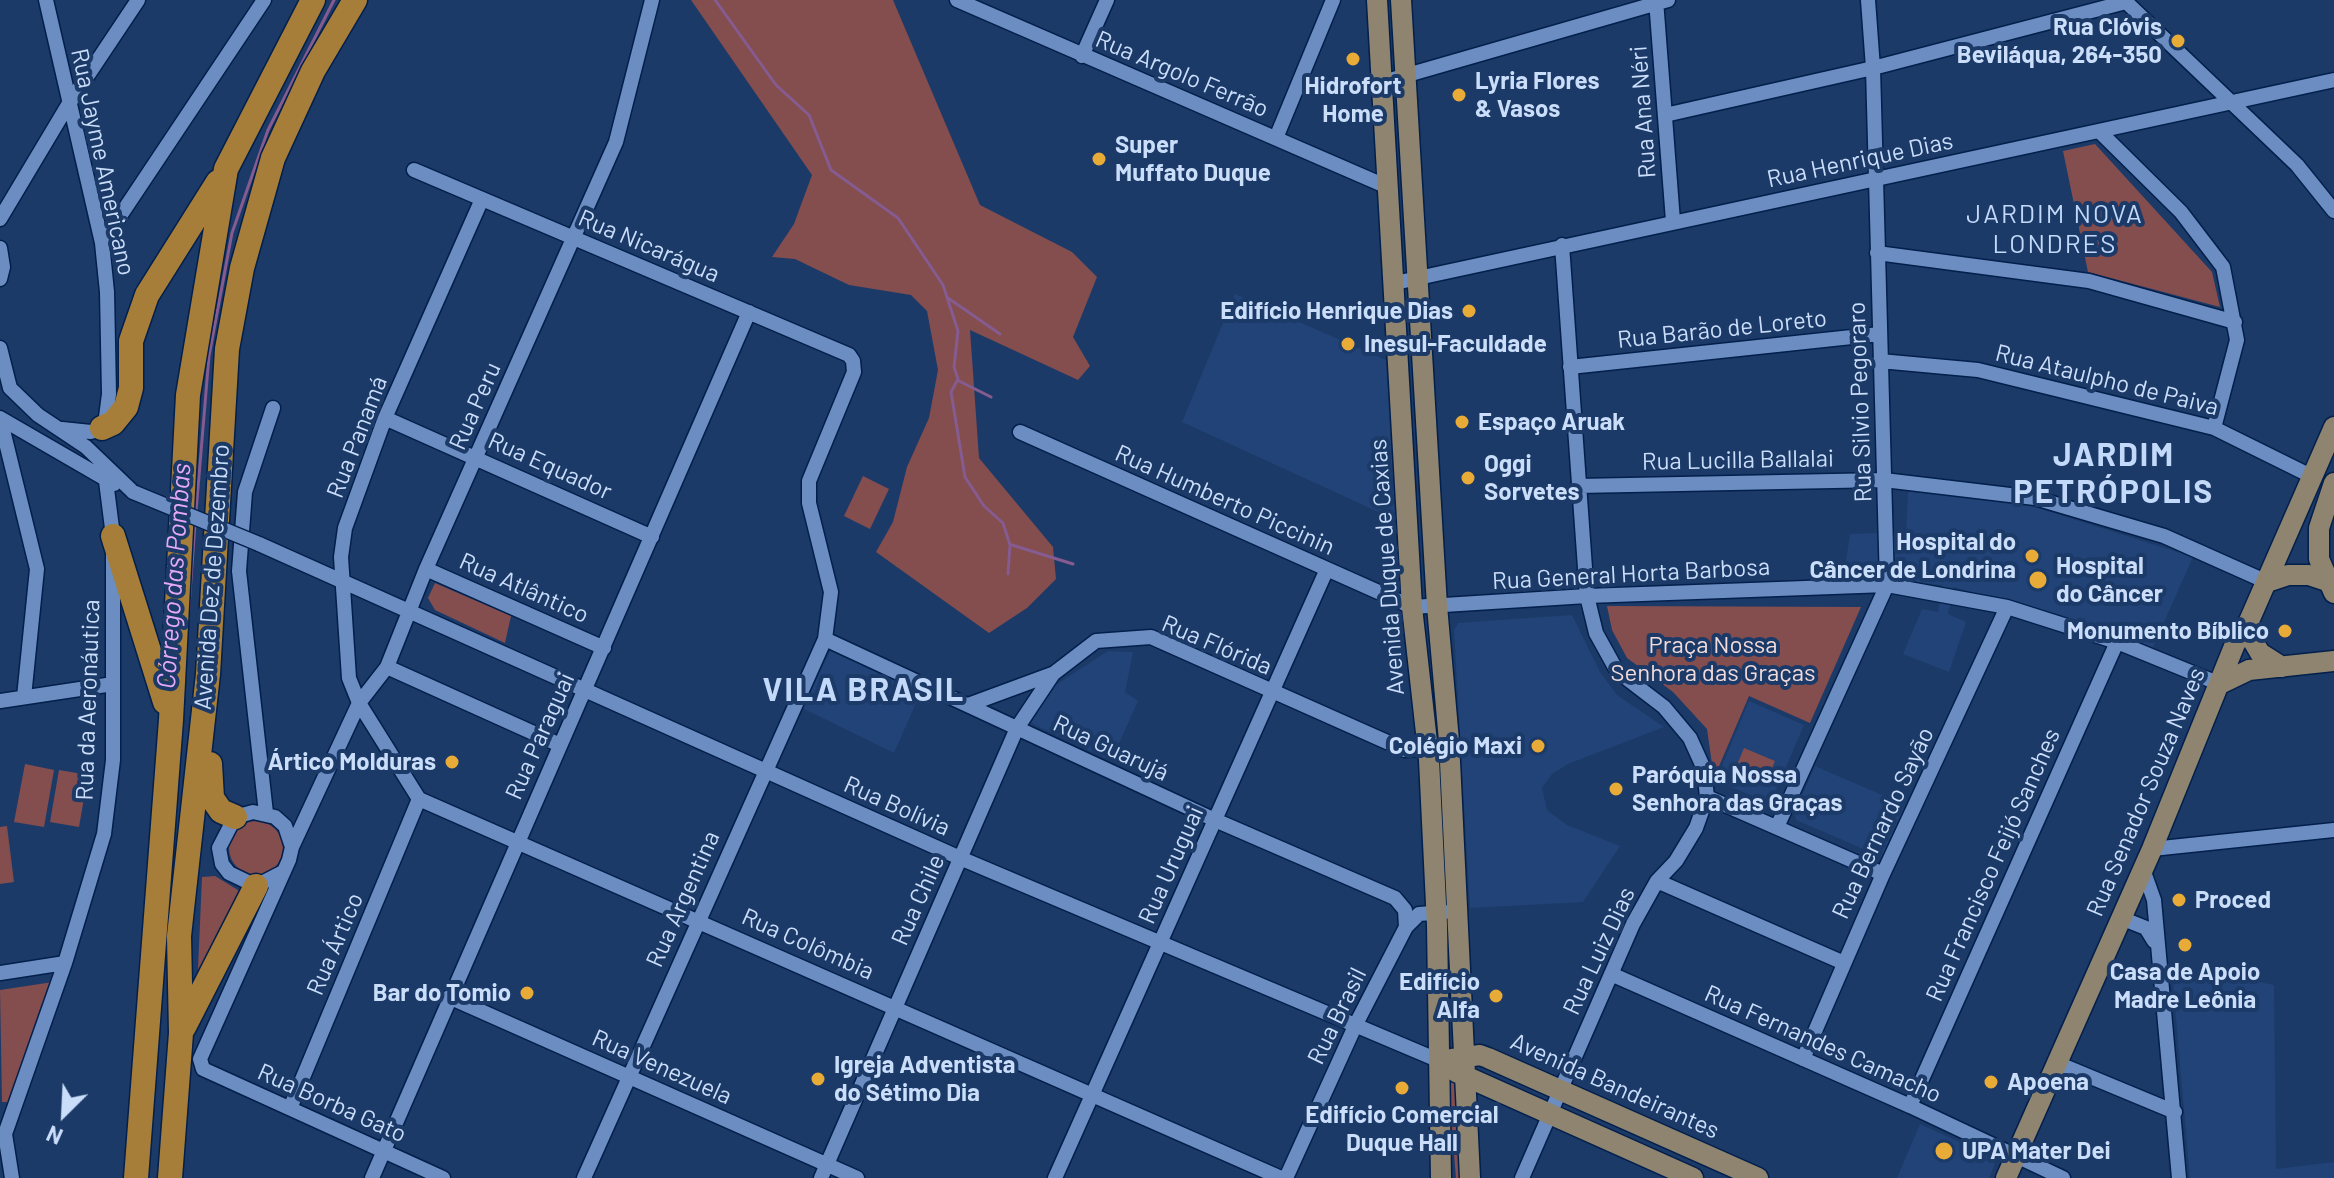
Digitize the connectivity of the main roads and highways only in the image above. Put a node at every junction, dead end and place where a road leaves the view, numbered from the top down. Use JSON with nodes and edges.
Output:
{"nodes":[{"id":1,"x":313,"y":0,"type":"edge"},
{"id":2,"x":355,"y":0,"type":"edge"},
{"id":3,"x":1377,"y":0,"type":"edge"},
{"id":4,"x":1401,"y":0,"type":"edge"},
{"id":5,"x":1386,"y":125,"type":"junction"},
{"id":6,"x":1411,"y":157,"type":"junction"},
{"id":7,"x":226,"y":169,"type":"junction"},
{"id":8,"x":1401,"y":396,"type":"junction"},
{"id":9,"x":2334,"y":427,"type":"edge"},
{"id":10,"x":102,"y":428,"type":"road end"},
{"id":11,"x":1430,"y":462,"type":"junction"},
{"id":12,"x":2334,"y":483,"type":"edge"},
{"id":13,"x":113,"y":536,"type":"road end"},
{"id":14,"x":2267,"y":582,"type":"junction"},
{"id":15,"x":2330,"y":587,"type":"edge"},
{"id":16,"x":2249,"y":621,"type":"junction"},
{"id":17,"x":2334,"y":661,"type":"edge"},
{"id":18,"x":2282,"y":667,"type":"junction"},
{"id":19,"x":208,"y":674,"type":"junction"},
{"id":20,"x":2220,"y":684,"type":"junction"},
{"id":21,"x":171,"y":720,"type":"junction"},
{"id":22,"x":1439,"y":751,"type":"junction"},
{"id":23,"x":235,"y":817,"type":"road end"},
{"id":24,"x":256,"y":886,"type":"road end"},
{"id":25,"x":181,"y":1033,"type":"junction"},
{"id":26,"x":1440,"y":1061,"type":"junction"},
{"id":27,"x":1462,"y":1067,"type":"junction"},
{"id":28,"x":1754,"y":1177,"type":"edge"},
{"id":29,"x":136,"y":1178,"type":"edge"},
{"id":30,"x":170,"y":1178,"type":"edge"},
{"id":31,"x":1441,"y":1178,"type":"edge"},
{"id":32,"x":1470,"y":1178,"type":"edge"},
{"id":33,"x":1693,"y":1178,"type":"edge"},
{"id":34,"x":2006,"y":1178,"type":"edge"}],
"edges":[{"from":1,"to":7,"type":"highway","name":"Avenida Dez de Dezembro"},
{"from":2,"to":19,"type":"highway","name":"Avenida Dez de Dezembro"},
{"from":3,"to":5,"type":"main road","name":"Avenida Duque de Caxias"},
{"from":4,"to":6,"type":"main road","name":"Avenida Duque de Caxias"},
{"from":5,"to":6,"type":"main road"},
{"from":5,"to":8,"type":"main road","name":"Avenida Duque de Caxias"},
{"from":6,"to":11,"type":"main road","name":"Avenida Duque de Caxias"},
{"from":7,"to":10,"type":"highway"},
{"from":7,"to":21,"type":"highway","name":"Avenida Dez de Dezembro"},
{"from":8,"to":11,"type":"main road"},
{"from":8,"to":22,"type":"main road","name":"Avenida Duque de Caxias"},
{"from":9,"to":14,"type":"main road","name":"Rua Senador Souza Naves"},
{"from":11,"to":22,"type":"main road","name":"Avenida Duque de Caxias"},
{"from":12,"to":15,"type":"main road"},
{"from":13,"to":21,"type":"highway"},
{"from":14,"to":15,"type":"main road"},
{"from":14,"to":16,"type":"main road","name":"Rua Senador Souza Naves"},
{"from":16,"to":18,"type":"main road"},
{"from":16,"to":20,"type":"main road","name":"Rua Senador Souza Naves"},
{"from":17,"to":18,"type":"main road"},
{"from":18,"to":20,"type":"main road"},
{"from":19,"to":23,"type":"highway"},
{"from":19,"to":25,"type":"highway","name":"Avenida Dez de Dezembro"},
{"from":20,"to":34,"type":"main road","name":"Rua Senador Souza Naves"},
{"from":21,"to":29,"type":"highway","name":"Avenida Dez de Dezembro"},
{"from":22,"to":26,"type":"main road","name":"Avenida Duque de Caxias"},
{"from":22,"to":27,"type":"main road","name":"Avenida Duque de Caxias"},
{"from":24,"to":25,"type":"highway"},
{"from":25,"to":30,"type":"highway","name":"Avenida Dez de Dezembro"},
{"from":26,"to":27,"type":"main road","name":"Avenida Bandeirantes"},
{"from":26,"to":31,"type":"main road","name":"Avenida Duque de Caxias"},
{"from":27,"to":28,"type":"main road","name":"Avenida Bandeirantes"},
{"from":27,"to":32,"type":"main road","name":"Avenida Duque de Caxias"},
{"from":27,"to":33,"type":"main road","name":"Avenida Bandeirantes"}]}
